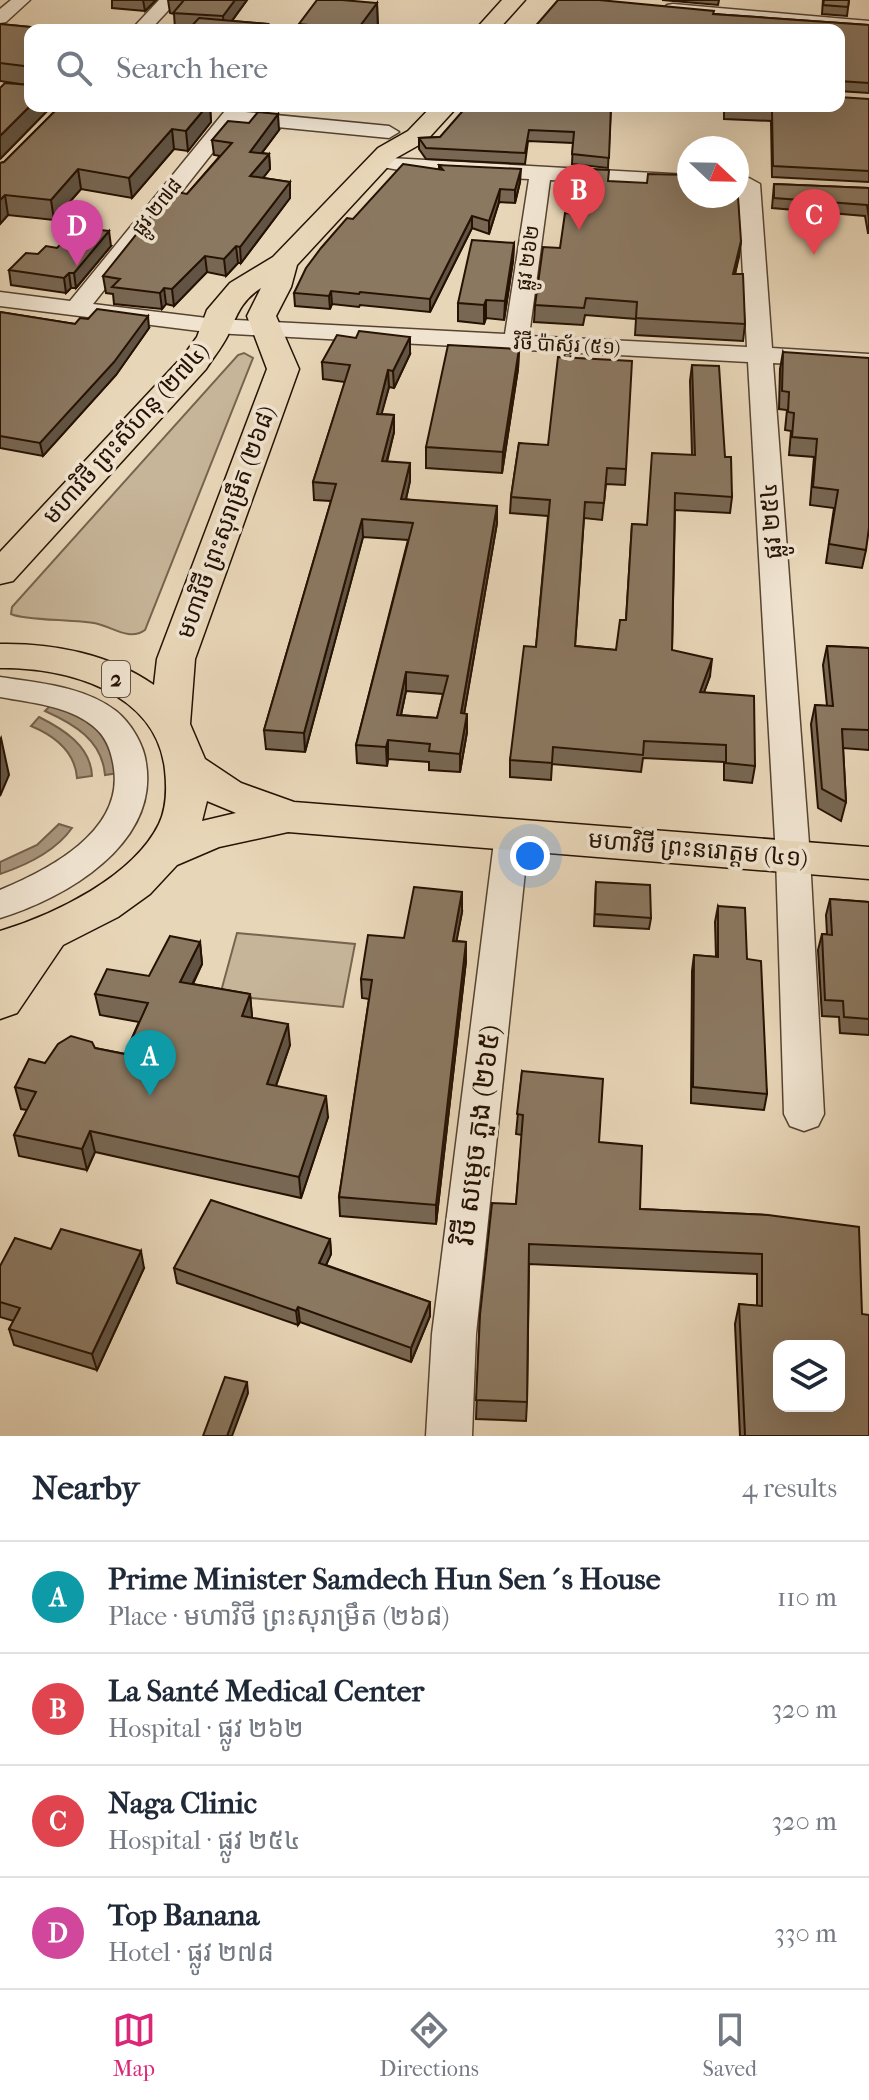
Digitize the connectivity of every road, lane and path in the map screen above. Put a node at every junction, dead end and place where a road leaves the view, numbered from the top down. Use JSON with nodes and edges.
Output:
{"nodes":[{"id":1,"x":21,"y":0,"type":"edge"},
{"id":2,"x":169,"y":0,"type":"edge"},
{"id":3,"x":514,"y":0,"type":"edge"},
{"id":4,"x":661,"y":8,"type":"edge"},
{"id":5,"x":743,"y":8,"type":"edge"},
{"id":6,"x":534,"y":10,"type":"dead end"},
{"id":7,"x":0,"y":18,"type":"edge"},
{"id":8,"x":146,"y":24,"type":"edge"},
{"id":9,"x":492,"y":24,"type":"edge"},
{"id":10,"x":521,"y":24,"type":"edge"},
{"id":11,"x":869,"y":26,"type":"edge"},
{"id":12,"x":219,"y":112,"type":"edge"},
{"id":13,"x":234,"y":112,"type":"edge"},
{"id":14,"x":239,"y":112,"type":"edge"},
{"id":15,"x":410,"y":112,"type":"edge"},
{"id":16,"x":440,"y":112,"type":"edge"},
{"id":17,"x":203,"y":113,"type":"edge"},
{"id":18,"x":385,"y":149,"type":"junction"},
{"id":19,"x":540,"y":174,"type":"junction"},
{"id":20,"x":677,"y":180,"type":"edge"},
{"id":21,"x":750,"y":184,"type":"edge"},
{"id":22,"x":283,"y":263,"type":"junction"},
{"id":23,"x":0,"y":299,"type":"edge"},
{"id":24,"x":76,"y":309,"type":"junction"},
{"id":25,"x":215,"y":326,"type":"junction"},
{"id":26,"x":264,"y":329,"type":"junction"},
{"id":27,"x":516,"y":342,"type":"junction"},
{"id":28,"x":760,"y":355,"type":"junction"},
{"id":29,"x":869,"y":361,"type":"edge"},
{"id":30,"x":0,"y":573,"type":"edge"},
{"id":31,"x":0,"y":656,"type":"edge"},
{"id":32,"x":0,"y":687,"type":"edge"},
{"id":33,"x":170,"y":723,"type":"junction"},
{"id":34,"x":189,"y":768,"type":"junction"},
{"id":35,"x":288,"y":817,"type":"junction"},
{"id":36,"x":512,"y":834,"type":"junction"},
{"id":37,"x":164,"y":853,"type":"junction"},
{"id":38,"x":793,"y":857,"type":"junction"},
{"id":39,"x":869,"y":863,"type":"edge"},
{"id":40,"x":0,"y":905,"type":"edge"},
{"id":41,"x":45,"y":936,"type":"junction"},
{"id":42,"x":0,"y":949,"type":"edge"},
{"id":43,"x":0,"y":1000,"type":"edge"},
{"id":44,"x":804,"y":1114,"type":"dead end"},
{"id":45,"x":449,"y":1436,"type":"edge"}],
"edges":[{"from":1,"to":7,"type":"street"},
{"from":2,"to":8,"type":"street"},
{"from":3,"to":9,"type":"main road"},
{"from":4,"to":5,"type":"street"},
{"from":5,"to":11,"type":"street"},
{"from":6,"to":10,"type":"main road"},
{"from":12,"to":17,"type":"street"},
{"from":13,"to":24,"type":"street","name":"ផ្លូវ ២៧៨"},
{"from":14,"to":18,"type":"street"},
{"from":15,"to":18,"type":"main road","name":"មហាវិថី ព្រះសីហនុ (២៧៤)"},
{"from":16,"to":18,"type":"main road","name":"មហាវិថី ព្រះសីហនុ (២៧៤)"},
{"from":18,"to":19,"type":"street"},
{"from":18,"to":22,"type":"main road","name":"មហាវិថី ព្រះសីហនុ (២៧៤)"},
{"from":19,"to":20,"type":"street"},
{"from":19,"to":27,"type":"street","name":"ផ្លូវ ២៦២"},
{"from":21,"to":28,"type":"street","name":"ផ្លូវ ២៥៤"},
{"from":22,"to":25,"type":"main road","name":"មហាវិថី ព្រះសីហនុ (២៧៤)"},
{"from":22,"to":26,"type":"main road","name":"មហាវិថី ព្រះសីហនុ (២៧៤)"},
{"from":23,"to":24,"type":"street","name":"វិថី ប៉ាស្ទ័រ (៥១)"},
{"from":24,"to":25,"type":"street","name":"វិថី ប៉ាស្ទ័រ (៥១)"},
{"from":25,"to":26,"type":"street","name":"វិថី ប៉ាស្ទ័រ (៥១)"},
{"from":25,"to":30,"type":"main road","name":"មហាវិថី ព្រះសីហនុ (២៧៤)"},
{"from":26,"to":27,"type":"street","name":"វិថី ប៉ាស្ទ័រ (៥១)"},
{"from":26,"to":33,"type":"main road","name":"មហាវិថី ព្រះសុរាម្រឹត (២៦៨)"},
{"from":27,"to":28,"type":"street","name":"វិថី ប៉ាស្ទ័រ (៥១)"},
{"from":28,"to":29,"type":"street","name":"វិថី ប៉ាស្ទ័រ (៥១)"},
{"from":28,"to":38,"type":"street","name":"ផ្លូវ ២៥៤"},
{"from":31,"to":33,"type":"main road","number":"2"},
{"from":32,"to":40,"type":"street"},
{"from":33,"to":34,"type":"main road","number":"2"},
{"from":34,"to":35,"type":"main road","name":"មហាវិថី ព្រះនរោត្តម (៤១)"},
{"from":34,"to":37,"type":"main road","number":"2"},
{"from":35,"to":36,"type":"main road","name":"មហាវិថី ព្រះនរោត្តម (៤១)"},
{"from":35,"to":37,"type":"main road","name":"មហាវិថី ព្រះនរោត្តម (៤១)"},
{"from":36,"to":38,"type":"main road","name":"មហាវិថី ព្រះនរោត្តម (៤១)"},
{"from":36,"to":45,"type":"street","name":"វិថី សម្តេច ភួង (២៦៥)"},
{"from":37,"to":41,"type":"main road","number":"2"},
{"from":38,"to":39,"type":"main road","name":"មហាវិថី ព្រះនរោត្តម (៤១)"},
{"from":38,"to":44,"type":"street","name":"ផ្លូវ ២៥៤"},
{"from":41,"to":42,"type":"main road","number":"2"},
{"from":41,"to":43,"type":"main road"}]}
